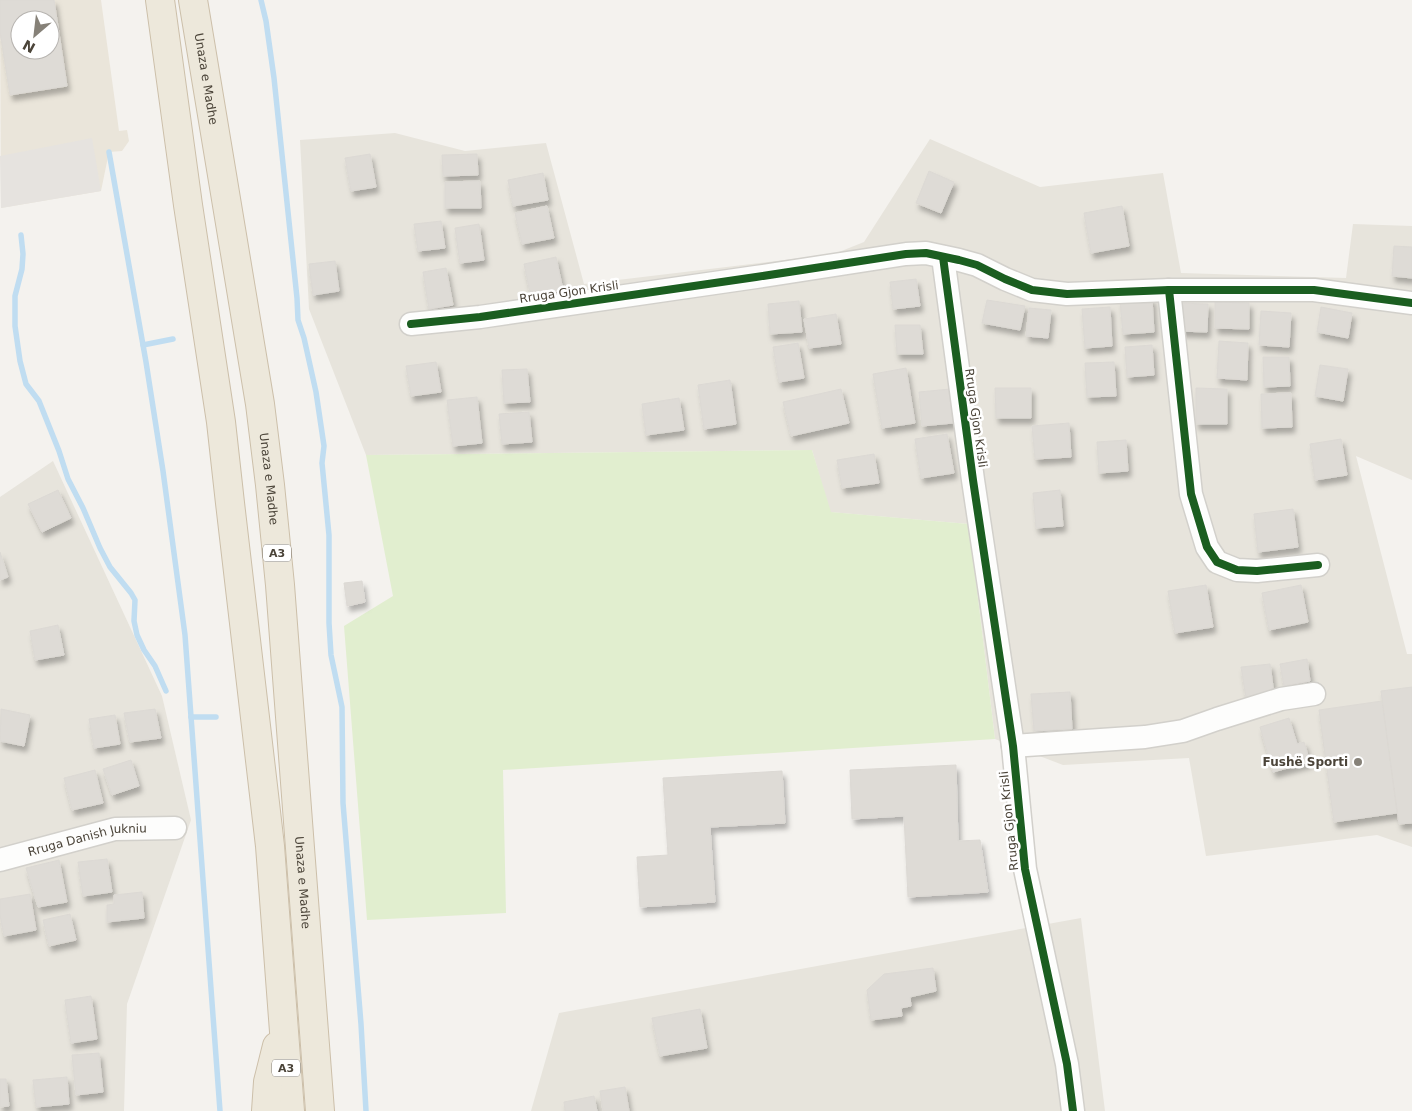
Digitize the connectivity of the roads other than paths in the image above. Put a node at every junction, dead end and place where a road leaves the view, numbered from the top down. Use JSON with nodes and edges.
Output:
{"nodes":[{"id":1,"x":160,"y":0,"type":"edge"},
{"id":2,"x":193,"y":0,"type":"edge"},
{"id":3,"x":943,"y":257,"type":"junction"},
{"id":4,"x":1169,"y":290,"type":"junction"},
{"id":5,"x":1412,"y":303,"type":"edge"},
{"id":6,"x":411,"y":324,"type":"dead end"},
{"id":7,"x":1318,"y":565,"type":"dead end"},
{"id":8,"x":1314,"y":694,"type":"dead end"},
{"id":9,"x":1012,"y":746,"type":"junction"},
{"id":10,"x":175,"y":828,"type":"dead end"},
{"id":11,"x":0,"y":860,"type":"edge"},
{"id":12,"x":282,"y":1025,"type":"junction"},
{"id":13,"x":266,"y":1111,"type":"edge"},
{"id":14,"x":290,"y":1111,"type":"edge"},
{"id":15,"x":320,"y":1111,"type":"edge"},
{"id":16,"x":1073,"y":1111,"type":"edge"}],
"edges":[{"from":1,"to":12,"type":"highway","number":"A3"},
{"from":2,"to":15,"type":"highway","name":"Unaza e Madhe","number":"A3"},
{"from":3,"to":4,"type":"street"},
{"from":3,"to":6,"type":"street","name":"Rruga Gjon Krisli"},
{"from":3,"to":9,"type":"street","name":"Rruga Gjon Krisli"},
{"from":4,"to":5,"type":"street"},
{"from":4,"to":7,"type":"street"},
{"from":8,"to":9,"type":"street"},
{"from":9,"to":16,"type":"street","name":"Rruga Gjon Krisli"},
{"from":10,"to":11,"type":"street","name":"Rruga Danish Jukniu"},
{"from":12,"to":13,"type":"highway"},
{"from":12,"to":14,"type":"highway","number":"A3"}]}
